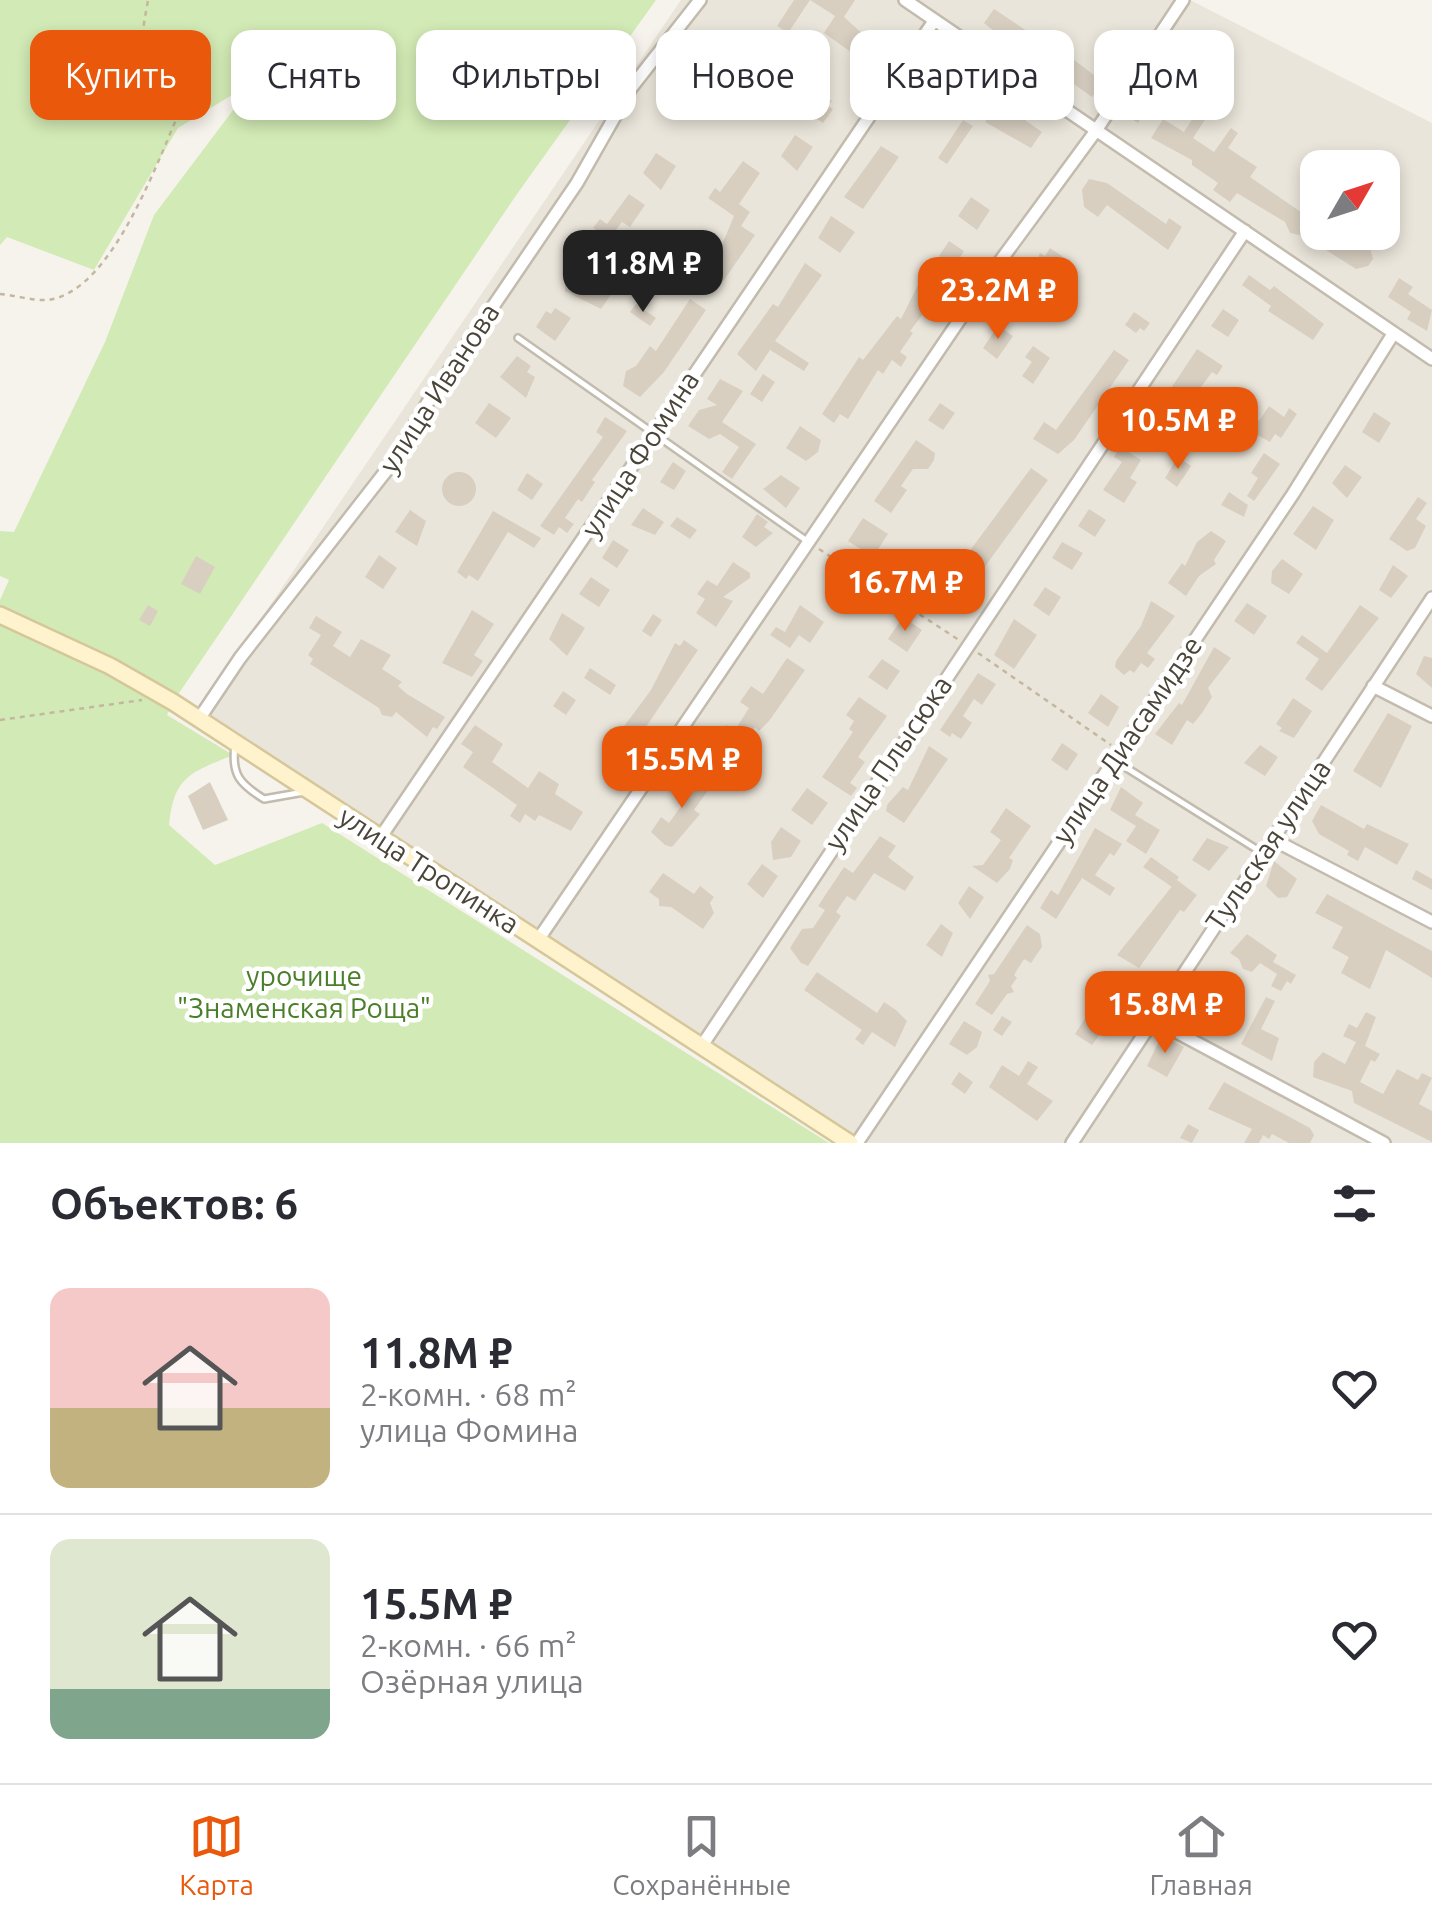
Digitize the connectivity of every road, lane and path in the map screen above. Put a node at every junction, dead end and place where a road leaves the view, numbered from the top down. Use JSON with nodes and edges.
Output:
{"nodes":[{"id":1,"x":148,"y":0,"type":"edge"},
{"id":2,"x":700,"y":0,"type":"edge"},
{"id":3,"x":905,"y":0,"type":"edge"},
{"id":4,"x":1184,"y":0,"type":"edge"},
{"id":5,"x":934,"y":21,"type":"junction"},
{"id":6,"x":1095,"y":132,"type":"junction"},
{"id":7,"x":1245,"y":231,"type":"junction"},
{"id":8,"x":0,"y":294,"type":"edge"},
{"id":9,"x":1393,"y":334,"type":"junction"},
{"id":10,"x":518,"y":338,"type":"dead end"},
{"id":11,"x":1432,"y":359,"type":"edge"},
{"id":12,"x":652,"y":433,"type":"junction"},
{"id":13,"x":808,"y":542,"type":"junction"},
{"id":14,"x":1432,"y":598,"type":"edge"},
{"id":15,"x":0,"y":614,"type":"edge"},
{"id":16,"x":1372,"y":686,"type":"junction"},
{"id":17,"x":173,"y":702,"type":"junction"},
{"id":18,"x":1432,"y":716,"type":"edge"},
{"id":19,"x":199,"y":719,"type":"junction"},
{"id":20,"x":0,"y":720,"type":"edge"},
{"id":21,"x":235,"y":742,"type":"junction"},
{"id":22,"x":1115,"y":760,"type":"junction"},
{"id":23,"x":307,"y":792,"type":"junction"},
{"id":24,"x":380,"y":838,"type":"junction"},
{"id":25,"x":1272,"y":839,"type":"junction"},
{"id":26,"x":1263,"y":853,"type":"junction"},
{"id":27,"x":1432,"y":922,"type":"edge"},
{"id":28,"x":538,"y":940,"type":"junction"},
{"id":29,"x":1152,"y":1019,"type":"junction"},
{"id":30,"x":701,"y":1046,"type":"junction"},
{"id":31,"x":853,"y":1143,"type":"edge"},
{"id":32,"x":1072,"y":1143,"type":"edge"},
{"id":33,"x":1384,"y":1143,"type":"edge"}],
"edges":[{"from":1,"to":8,"type":"path"},
{"from":2,"to":19,"type":"street","name":"улица Иванова"},
{"from":3,"to":5,"type":"street"},
{"from":4,"to":6,"type":"street"},
{"from":5,"to":6,"type":"street"},
{"from":5,"to":12,"type":"street","name":"улица Фомина"},
{"from":6,"to":7,"type":"street"},
{"from":6,"to":13,"type":"street"},
{"from":7,"to":9,"type":"street"},
{"from":7,"to":30,"type":"street","name":"улица Плысюка"},
{"from":9,"to":11,"type":"street"},
{"from":9,"to":22,"type":"street","name":"улица Диасамидзе"},
{"from":10,"to":12,"type":"lane"},
{"from":12,"to":13,"type":"lane"},
{"from":12,"to":24,"type":"street","name":"улица Фомина"},
{"from":13,"to":28,"type":"street"},
{"from":14,"to":16,"type":"street","name":"Тульская улица"},
{"from":15,"to":17,"type":"main road","name":"улица Тропинка"},
{"from":16,"to":18,"type":"street"},
{"from":16,"to":25,"type":"street","name":"Тульская улица"},
{"from":17,"to":19,"type":"main road","name":"улица Тропинка"},
{"from":17,"to":20,"type":"path"},
{"from":19,"to":21,"type":"main road","name":"улица Тропинка"},
{"from":21,"to":23,"type":"main road","name":"улица Тропинка"},
{"from":21,"to":23,"type":"lane"},
{"from":22,"to":26,"type":"lane"},
{"from":22,"to":31,"type":"street","name":"улица Диасамидзе"},
{"from":23,"to":24,"type":"main road","name":"улица Тропинка"},
{"from":24,"to":28,"type":"main road","name":"улица Тропинка"},
{"from":25,"to":26,"type":"street","name":"Тульская улица"},
{"from":25,"to":27,"type":"street"},
{"from":26,"to":29,"type":"street","name":"Тульская улица"},
{"from":28,"to":30,"type":"main road","name":"улица Тропинка"},
{"from":29,"to":32,"type":"street","name":"Тульская улица"},
{"from":29,"to":33,"type":"street"},
{"from":30,"to":31,"type":"main road","name":"улица Тропинка"}]}
